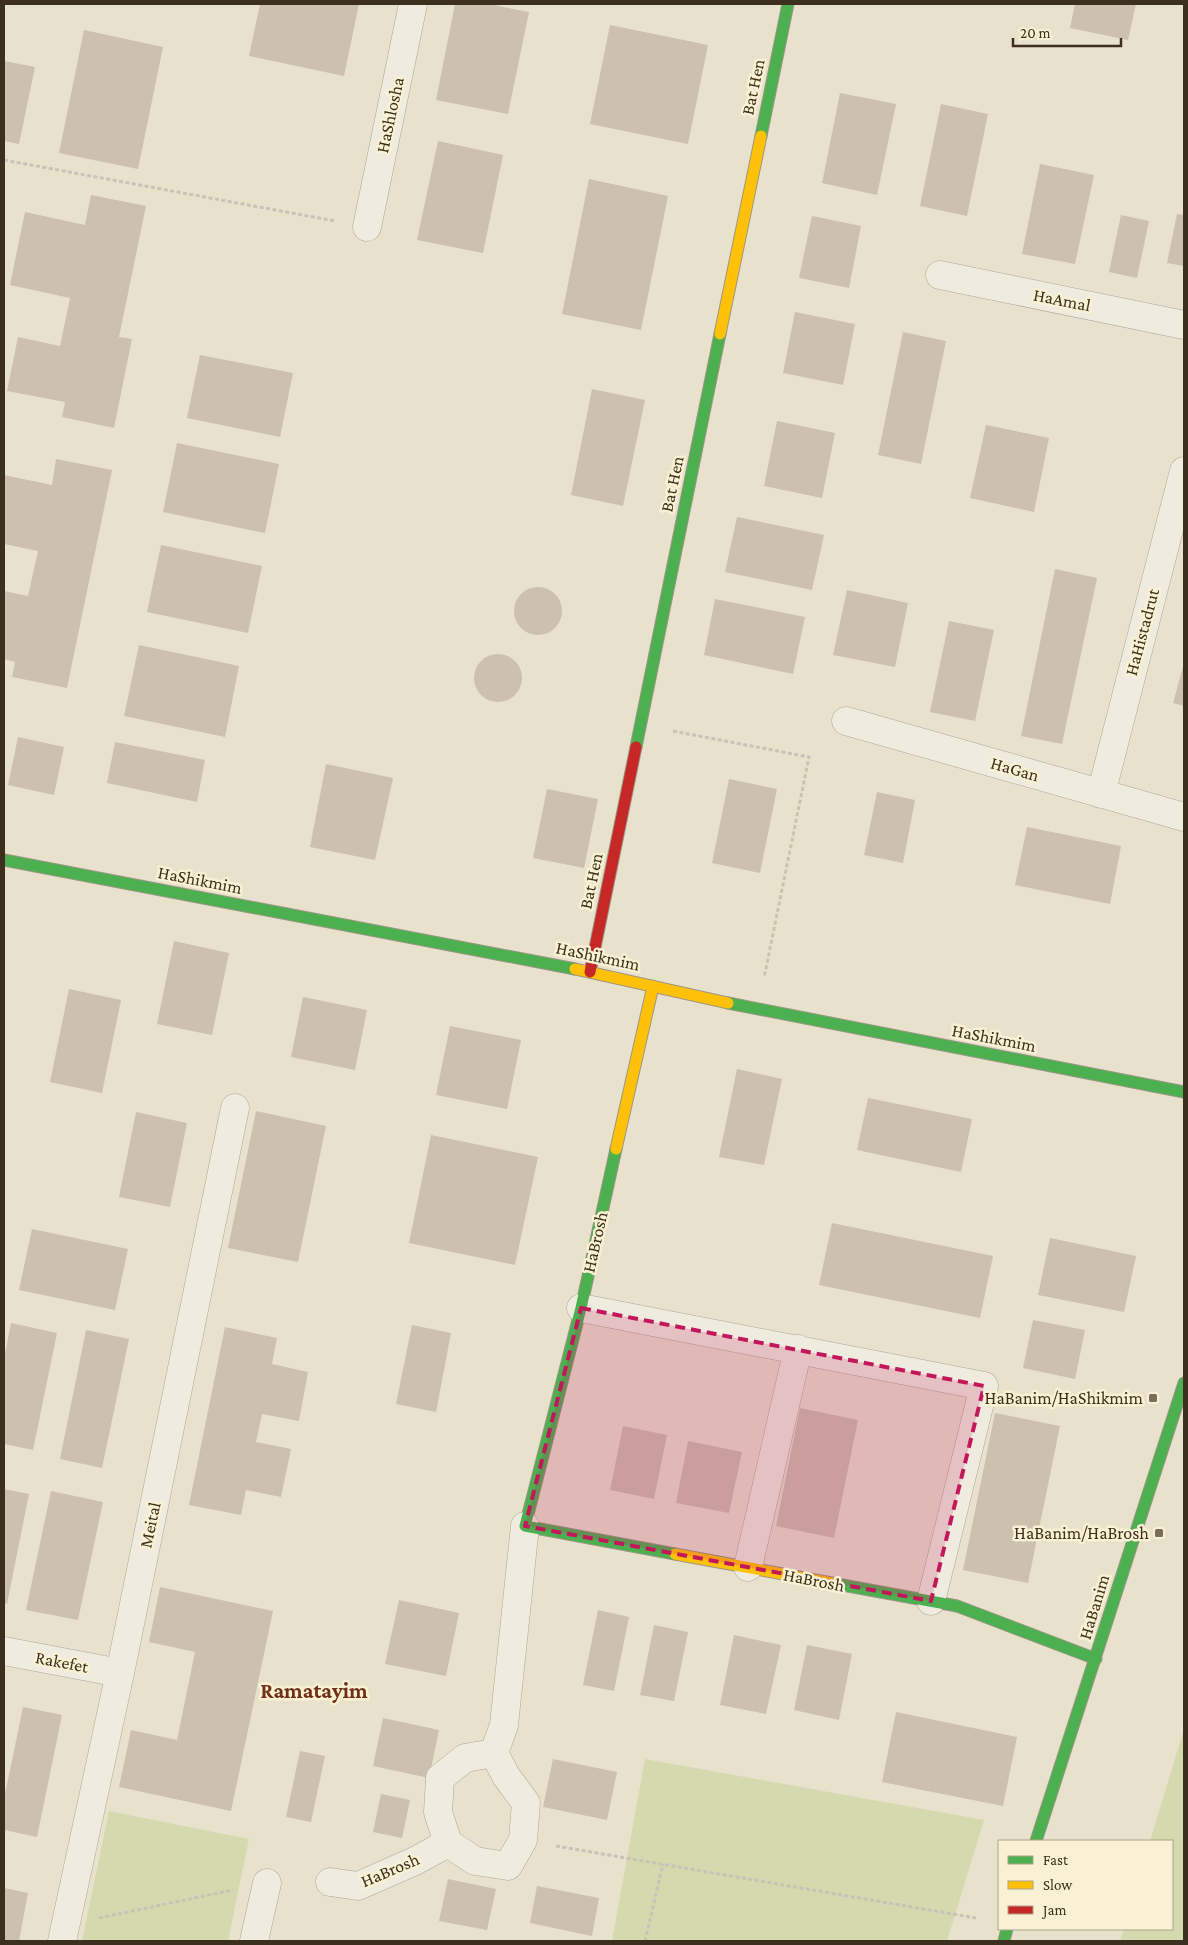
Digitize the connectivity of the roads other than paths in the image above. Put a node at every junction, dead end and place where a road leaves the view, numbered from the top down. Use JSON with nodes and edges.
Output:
{"nodes":[{"id":1,"x":413,"y":4,"type":"edge"},
{"id":2,"x":788,"y":4,"type":"edge"},
{"id":3,"x":368,"y":227,"type":"road end"},
{"id":4,"x":940,"y":275,"type":"dead end"},
{"id":5,"x":1184,"y":325,"type":"edge"},
{"id":6,"x":1184,"y":471,"type":"edge"},
{"id":7,"x":846,"y":721,"type":"dead end"},
{"id":8,"x":1101,"y":794,"type":"junction"},
{"id":9,"x":1184,"y":817,"type":"edge"},
{"id":10,"x":4,"y":860,"type":"edge"},
{"id":11,"x":590,"y":972,"type":"junction"},
{"id":12,"x":652,"y":986,"type":"junction"},
{"id":13,"x":1184,"y":1092,"type":"edge"},
{"id":14,"x":235,"y":1108,"type":"dead end"},
{"id":15,"x":581,"y":1308,"type":"junction"},
{"id":16,"x":798,"y":1350,"type":"junction"},
{"id":17,"x":1184,"y":1383,"type":"edge"},
{"id":18,"x":525,"y":1526,"type":"junction"},
{"id":19,"x":748,"y":1567,"type":"junction"},
{"id":20,"x":931,"y":1601,"type":"junction"},
{"id":21,"x":4,"y":1651,"type":"edge"},
{"id":22,"x":1096,"y":1659,"type":"junction"},
{"id":23,"x":120,"y":1673,"type":"junction"},
{"id":24,"x":494,"y":1753,"type":"junction"},
{"id":25,"x":1036,"y":1840,"type":"edge"},
{"id":26,"x":448,"y":1843,"type":"junction"},
{"id":27,"x":330,"y":1882,"type":"dead end"},
{"id":28,"x":266,"y":1883,"type":"road end"},
{"id":29,"x":64,"y":1933,"type":"edge"},
{"id":30,"x":254,"y":1941,"type":"edge"}],
"edges":[{"from":1,"to":3,"type":"street","name":"HaShlosha"},
{"from":2,"to":11,"type":"street","name":"Bat Hen"},
{"from":4,"to":5,"type":"street","name":"HaAmal"},
{"from":6,"to":8,"type":"street","name":"HaHistadrut"},
{"from":7,"to":8,"type":"street","name":"HaGan"},
{"from":8,"to":9,"type":"street","name":"HaGan"},
{"from":10,"to":11,"type":"street","name":"HaShikmim"},
{"from":11,"to":12,"type":"street","name":"HaShikmim"},
{"from":12,"to":13,"type":"street","name":"HaShikmim"},
{"from":12,"to":15,"type":"street","name":"HaBrosh"},
{"from":14,"to":23,"type":"street","name":"Meital"},
{"from":15,"to":16,"type":"street"},
{"from":15,"to":18,"type":"street","name":"HaBrosh"},
{"from":16,"to":19,"type":"street"},
{"from":16,"to":20,"type":"street"},
{"from":17,"to":22,"type":"street","name":"HaBanim"},
{"from":18,"to":19,"type":"street","name":"HaBrosh"},
{"from":18,"to":24,"type":"street","name":"HaBrosh"},
{"from":19,"to":20,"type":"street","name":"HaBrosh"},
{"from":20,"to":22,"type":"street","name":"HaBrosh"},
{"from":21,"to":23,"type":"street","name":"Rakefet"},
{"from":22,"to":25,"type":"street","name":"HaBanim"},
{"from":23,"to":29,"type":"street","name":"Meital"},
{"from":24,"to":26,"type":"street"},
{"from":24,"to":26,"type":"street"},
{"from":26,"to":27,"type":"street","name":"HaBrosh"},
{"from":28,"to":30,"type":"street"}]}
